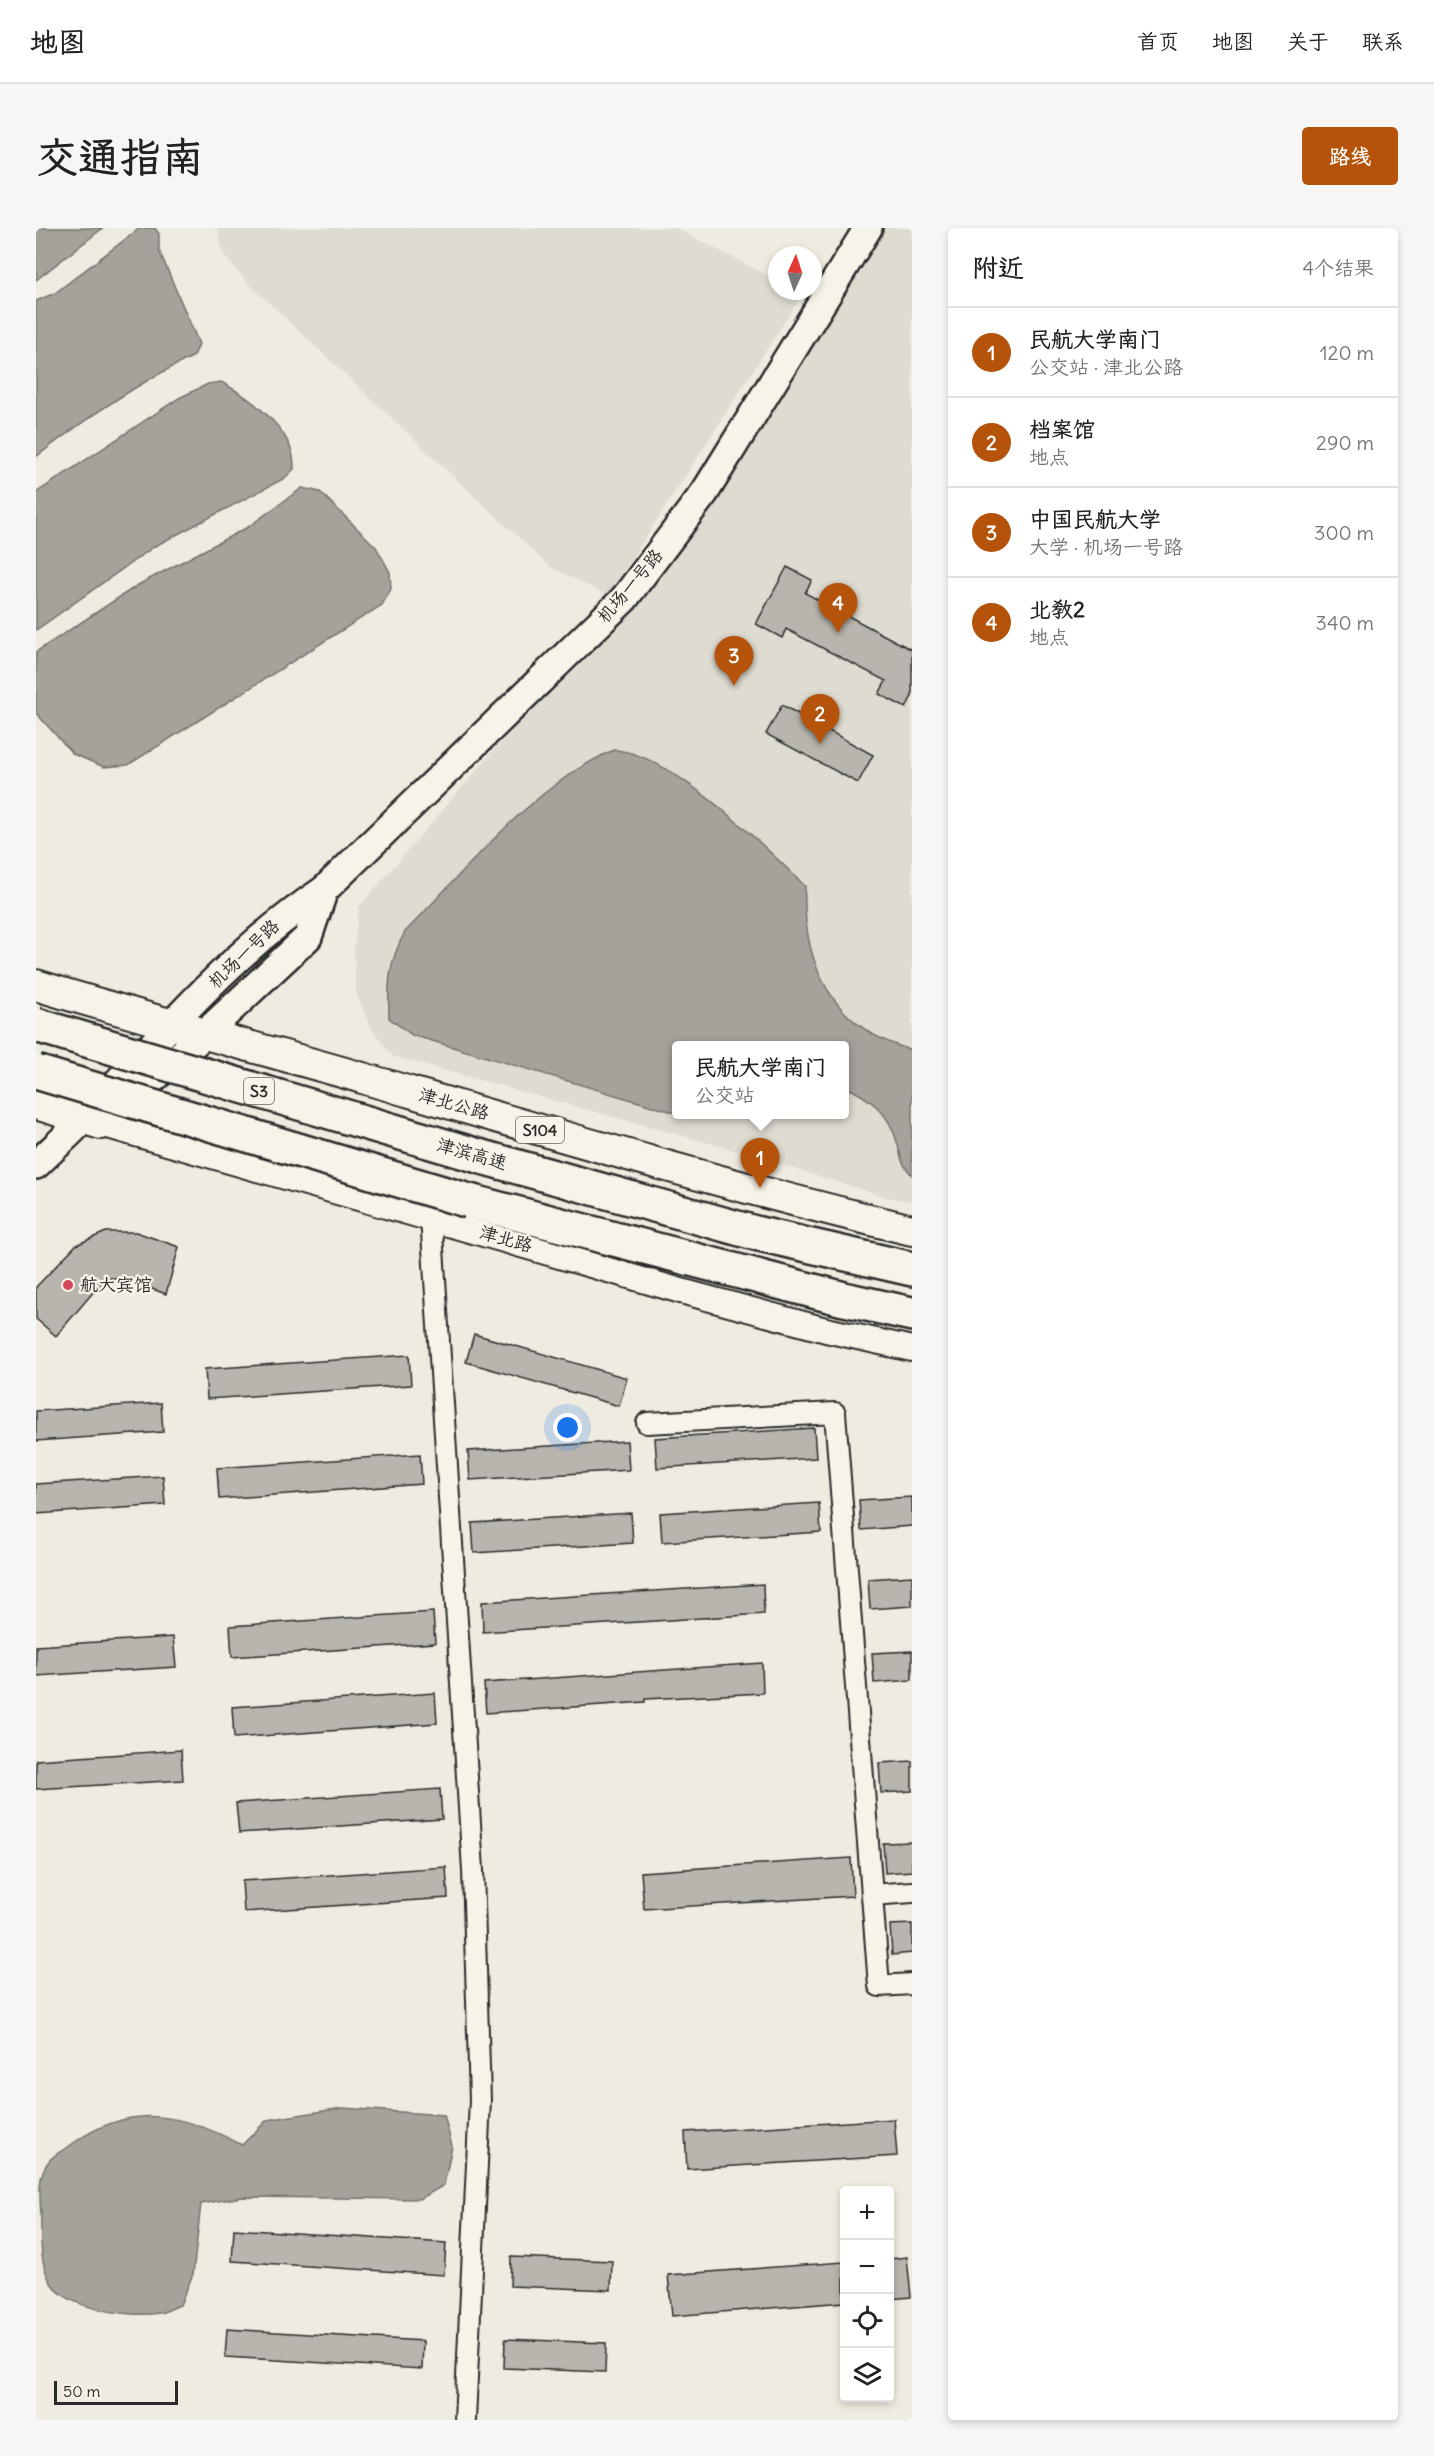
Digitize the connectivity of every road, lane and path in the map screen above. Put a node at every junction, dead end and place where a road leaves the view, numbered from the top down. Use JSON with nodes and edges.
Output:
{"nodes":[{"id":1,"x":868,"y":228,"type":"edge"},
{"id":2,"x":324,"y":890,"type":"junction"},
{"id":3,"x":36,"y":985,"type":"edge"},
{"id":4,"x":36,"y":1025,"type":"edge"},
{"id":5,"x":169,"y":1026,"type":"junction"},
{"id":6,"x":202,"y":1037,"type":"junction"},
{"id":7,"x":36,"y":1072,"type":"edge"},
{"id":8,"x":36,"y":1104,"type":"edge"},
{"id":9,"x":92,"y":1122,"type":"junction"},
{"id":10,"x":36,"y":1165,"type":"edge"},
{"id":11,"x":36,"y":1180,"type":"edge"},
{"id":12,"x":431,"y":1217,"type":"junction"},
{"id":13,"x":912,"y":1230,"type":"edge"},
{"id":14,"x":912,"y":1239,"type":"edge"},
{"id":15,"x":912,"y":1269,"type":"edge"},
{"id":16,"x":912,"y":1314,"type":"edge"},
{"id":17,"x":912,"y":1349,"type":"edge"},
{"id":18,"x":647,"y":1423,"type":"dead end"},
{"id":19,"x":912,"y":1892,"type":"edge"},
{"id":20,"x":872,"y":1895,"type":"junction"},
{"id":21,"x":912,"y":1984,"type":"edge"},
{"id":22,"x":465,"y":2420,"type":"edge"}],
"edges":[{"from":1,"to":2,"type":"main road","name":"机场一号路"},
{"from":2,"to":5,"type":"main road","name":"机场一号路"},
{"from":2,"to":6,"type":"main road","name":"机场一号路"},
{"from":3,"to":5,"type":"main road","name":"津北公路","number":"S104"},
{"from":4,"to":15,"type":"highway","name":"津滨高速","number":"S3","bridge":true},
{"from":5,"to":6,"type":"main road","name":"津北公路","number":"S104"},
{"from":5,"to":9,"type":"main road"},
{"from":6,"to":9,"type":"main road"},
{"from":6,"to":13,"type":"main road","name":"津北公路","number":"S104"},
{"from":6,"to":14,"type":"main road","name":"津北公路","number":"S104"},
{"from":7,"to":16,"type":"highway","bridge":true},
{"from":8,"to":9,"type":"main road"},
{"from":9,"to":10,"type":"main road"},
{"from":9,"to":11,"type":"main road"},
{"from":9,"to":12,"type":"street","name":"津北路"},
{"from":12,"to":17,"type":"street","name":"津北路"},
{"from":12,"to":22,"type":"street"},
{"from":18,"to":20,"type":"street"},
{"from":19,"to":20,"type":"street"},
{"from":20,"to":21,"type":"street"}]}
